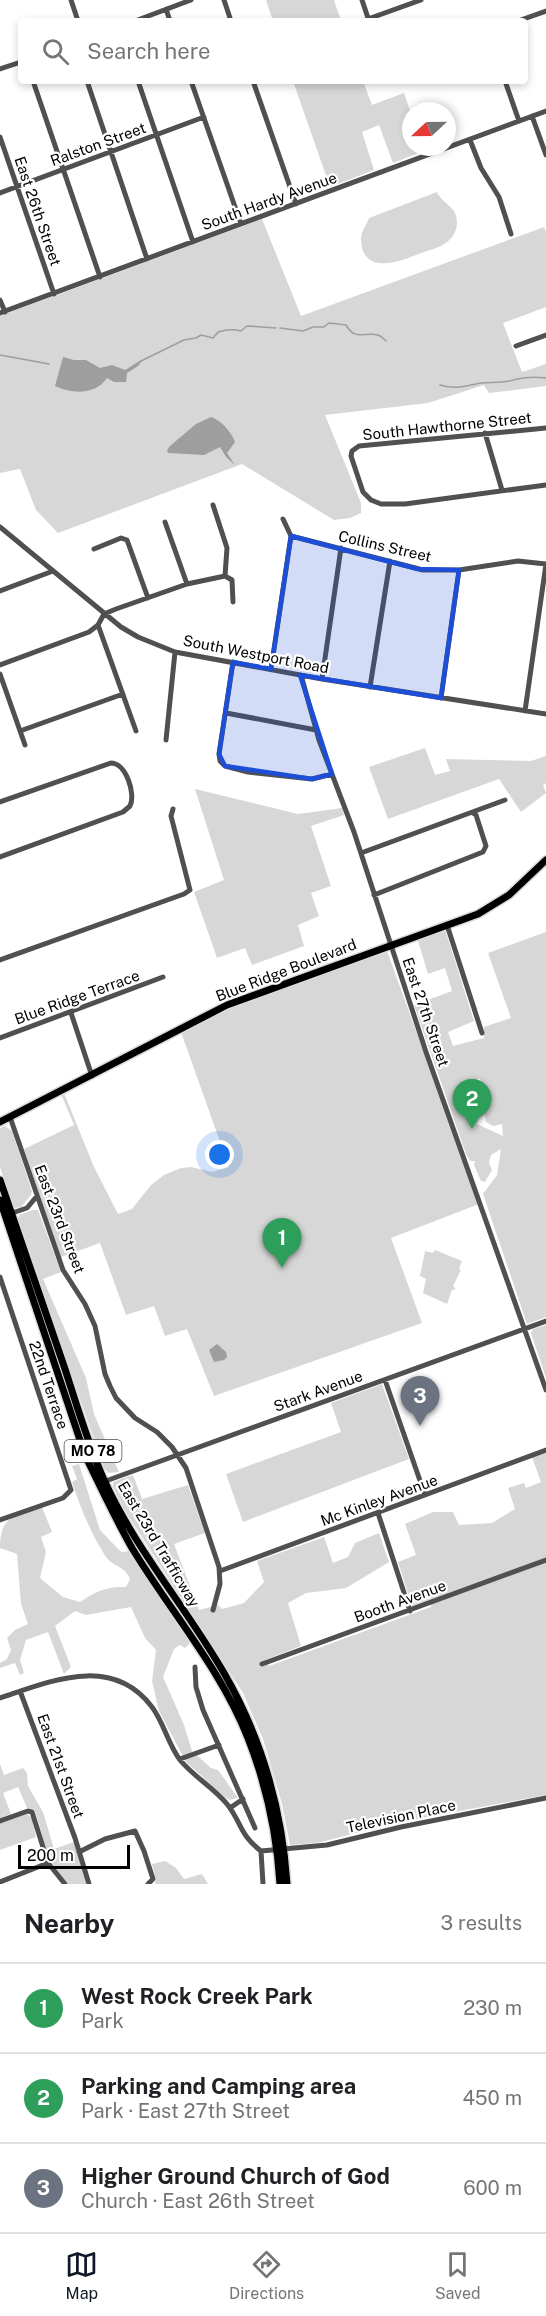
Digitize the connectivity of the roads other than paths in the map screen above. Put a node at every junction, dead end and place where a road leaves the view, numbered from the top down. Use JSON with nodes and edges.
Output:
{"nodes":[{"id":1,"x":71,"y":0,"type":"edge"},
{"id":2,"x":170,"y":0,"type":"edge"},
{"id":3,"x":191,"y":0,"type":"edge"},
{"id":4,"x":224,"y":0,"type":"edge"},
{"id":5,"x":362,"y":0,"type":"edge"},
{"id":6,"x":421,"y":0,"type":"edge"},
{"id":7,"x":169,"y":8,"type":"junction"},
{"id":8,"x":546,"y":11,"type":"edge"},
{"id":9,"x":77,"y":18,"type":"edge"},
{"id":10,"x":143,"y":18,"type":"edge"},
{"id":11,"x":170,"y":18,"type":"edge"},
{"id":12,"x":230,"y":18,"type":"edge"},
{"id":13,"x":368,"y":18,"type":"edge"},
{"id":14,"x":374,"y":18,"type":"edge"},
{"id":15,"x":526,"y":18,"type":"edge"},
{"id":16,"x":18,"y":63,"type":"edge"},
{"id":17,"x":0,"y":69,"type":"edge"},
{"id":18,"x":34,"y":84,"type":"edge"},
{"id":19,"x":88,"y":84,"type":"edge"},
{"id":20,"x":139,"y":84,"type":"edge"},
{"id":21,"x":192,"y":84,"type":"edge"},
{"id":22,"x":254,"y":84,"type":"edge"},
{"id":23,"x":506,"y":84,"type":"edge"},
{"id":24,"x":546,"y":111,"type":"edge"},
{"id":25,"x":532,"y":116,"type":"junction"},
{"id":26,"x":204,"y":117,"type":"junction"},
{"id":27,"x":519,"y":121,"type":"junction"},
{"id":28,"x":157,"y":135,"type":"junction"},
{"id":29,"x":0,"y":137,"type":"edge"},
{"id":30,"x":470,"y":140,"type":"junction"},
{"id":31,"x":110,"y":152,"type":"junction"},
{"id":32,"x":546,"y":155,"type":"edge"},
{"id":33,"x":64,"y":169,"type":"junction"},
{"id":34,"x":17,"y":187,"type":"junction"},
{"id":35,"x":0,"y":193,"type":"edge"},
{"id":36,"x":296,"y":204,"type":"junction"},
{"id":37,"x":241,"y":224,"type":"junction"},
{"id":38,"x":511,"y":234,"type":"dead end"},
{"id":39,"x":193,"y":242,"type":"junction"},
{"id":40,"x":147,"y":259,"type":"junction"},
{"id":41,"x":100,"y":276,"type":"junction"},
{"id":42,"x":54,"y":294,"type":"junction"},
{"id":43,"x":0,"y":300,"type":"edge"},
{"id":44,"x":2,"y":313,"type":"edge"},
{"id":45,"x":546,"y":335,"type":"edge"},
{"id":46,"x":516,"y":346,"type":"dead end"},
{"id":47,"x":546,"y":428,"type":"edge"},
{"id":48,"x":485,"y":434,"type":"junction"},
{"id":49,"x":546,"y":485,"type":"edge"},
{"id":50,"x":502,"y":490,"type":"junction"},
{"id":51,"x":213,"y":505,"type":"dead end"},
{"id":52,"x":283,"y":519,"type":"dead end"},
{"id":53,"x":165,"y":522,"type":"dead end"},
{"id":54,"x":0,"y":527,"type":"edge"},
{"id":55,"x":291,"y":536,"type":"junction"},
{"id":56,"x":340,"y":548,"type":"junction"},
{"id":57,"x":94,"y":549,"type":"dead end"},
{"id":58,"x":390,"y":561,"type":"junction"},
{"id":59,"x":546,"y":564,"type":"edge"},
{"id":60,"x":459,"y":570,"type":"junction"},
{"id":61,"x":53,"y":571,"type":"junction"},
{"id":62,"x":225,"y":576,"type":"junction"},
{"id":63,"x":187,"y":584,"type":"junction"},
{"id":64,"x":0,"y":591,"type":"edge"},
{"id":65,"x":148,"y":598,"type":"junction"},
{"id":66,"x":233,"y":602,"type":"dead end"},
{"id":67,"x":104,"y":614,"type":"junction"},
{"id":68,"x":98,"y":626,"type":"junction"},
{"id":69,"x":175,"y":652,"type":"junction"},
{"id":70,"x":233,"y":662,"type":"junction"},
{"id":71,"x":0,"y":664,"type":"edge"},
{"id":72,"x":271,"y":669,"type":"junction"},
{"id":73,"x":0,"y":674,"type":"edge"},
{"id":74,"x":301,"y":675,"type":"junction"},
{"id":75,"x":322,"y":679,"type":"junction"},
{"id":76,"x":370,"y":687,"type":"junction"},
{"id":77,"x":123,"y":694,"type":"junction"},
{"id":78,"x":441,"y":698,"type":"junction"},
{"id":79,"x":525,"y":711,"type":"junction"},
{"id":80,"x":226,"y":713,"type":"junction"},
{"id":81,"x":546,"y":714,"type":"edge"},
{"id":82,"x":316,"y":730,"type":"junction"},
{"id":83,"x":20,"y":731,"type":"junction"},
{"id":84,"x":136,"y":731,"type":"dead end"},
{"id":85,"x":166,"y":740,"type":"dead end"},
{"id":86,"x":25,"y":744,"type":"dead end"},
{"id":87,"x":332,"y":774,"type":"junction"},
{"id":88,"x":505,"y":800,"type":"dead end"},
{"id":89,"x":0,"y":802,"type":"edge"},
{"id":90,"x":173,"y":809,"type":"dead end"},
{"id":91,"x":473,"y":813,"type":"junction"},
{"id":92,"x":361,"y":854,"type":"junction"},
{"id":93,"x":0,"y":857,"type":"edge"},
{"id":94,"x":546,"y":860,"type":"edge"},
{"id":95,"x":374,"y":896,"type":"junction"},
{"id":96,"x":447,"y":925,"type":"junction"},
{"id":97,"x":390,"y":946,"type":"junction"},
{"id":98,"x":0,"y":960,"type":"edge"},
{"id":99,"x":163,"y":978,"type":"dead end"},
{"id":100,"x":71,"y":1013,"type":"junction"},
{"id":101,"x":482,"y":1033,"type":"dead end"},
{"id":102,"x":0,"y":1038,"type":"edge"},
{"id":103,"x":92,"y":1076,"type":"junction"},
{"id":104,"x":10,"y":1117,"type":"junction"},
{"id":105,"x":0,"y":1122,"type":"edge"},
{"id":106,"x":0,"y":1180,"type":"edge"},
{"id":107,"x":37,"y":1196,"type":"junction"},
{"id":108,"x":0,"y":1200,"type":"edge"},
{"id":109,"x":27,"y":1208,"type":"junction"},
{"id":110,"x":41,"y":1208,"type":"junction"},
{"id":111,"x":6,"y":1215,"type":"edge"},
{"id":112,"x":0,"y":1277,"type":"edge"},
{"id":113,"x":546,"y":1321,"type":"edge"},
{"id":114,"x":525,"y":1328,"type":"junction"},
{"id":115,"x":385,"y":1380,"type":"junction"},
{"id":116,"x":546,"y":1390,"type":"edge"},
{"id":117,"x":546,"y":1450,"type":"edge"},
{"id":118,"x":178,"y":1455,"type":"junction"},
{"id":119,"x":102,"y":1482,"type":"junction"},
{"id":120,"x":425,"y":1495,"type":"junction"},
{"id":121,"x":378,"y":1513,"type":"junction"},
{"id":122,"x":0,"y":1520,"type":"edge"},
{"id":123,"x":546,"y":1560,"type":"edge"},
{"id":124,"x":220,"y":1571,"type":"junction"},
{"id":125,"x":213,"y":1610,"type":"dead end"},
{"id":126,"x":410,"y":1611,"type":"junction"},
{"id":127,"x":262,"y":1664,"type":"dead end"},
{"id":128,"x":195,"y":1667,"type":"dead end"},
{"id":129,"x":20,"y":1691,"type":"junction"},
{"id":130,"x":0,"y":1698,"type":"edge"},
{"id":131,"x":219,"y":1745,"type":"junction"},
{"id":132,"x":180,"y":1759,"type":"junction"},
{"id":133,"x":243,"y":1798,"type":"junction"},
{"id":134,"x":546,"y":1798,"type":"edge"},
{"id":135,"x":230,"y":1808,"type":"junction"},
{"id":136,"x":0,"y":1821,"type":"edge"},
{"id":137,"x":255,"y":1828,"type":"dead end"},
{"id":138,"x":281,"y":1850,"type":"junction"},
{"id":139,"x":261,"y":1851,"type":"junction"},
{"id":140,"x":79,"y":1852,"type":"junction"},
{"id":141,"x":48,"y":1863,"type":"junction"},
{"id":142,"x":0,"y":1882,"type":"edge"},
{"id":143,"x":150,"y":1883,"type":"edge"},
{"id":144,"x":65,"y":1884,"type":"edge"},
{"id":145,"x":89,"y":1884,"type":"edge"},
{"id":146,"x":263,"y":1884,"type":"edge"},
{"id":147,"x":280,"y":1884,"type":"edge"},
{"id":148,"x":287,"y":1884,"type":"edge"}],
"edges":[{"from":1,"to":9,"type":"street"},
{"from":2,"to":7,"type":"street"},
{"from":3,"to":7,"type":"street"},
{"from":4,"to":12,"type":"street"},
{"from":5,"to":13,"type":"street"},
{"from":6,"to":14,"type":"street"},
{"from":7,"to":10,"type":"street"},
{"from":7,"to":11,"type":"street"},
{"from":8,"to":15,"type":"street"},
{"from":16,"to":17,"type":"street"},
{"from":18,"to":33,"type":"street"},
{"from":19,"to":31,"type":"street"},
{"from":20,"to":28,"type":"street"},
{"from":21,"to":26,"type":"street"},
{"from":22,"to":36,"type":"street"},
{"from":23,"to":27,"type":"street"},
{"from":24,"to":25,"type":"street","name":"South Hardy Avenue"},
{"from":25,"to":27,"type":"street","name":"South Hardy Avenue"},
{"from":25,"to":32,"type":"street"},
{"from":26,"to":28,"type":"street","name":"Ralston Street"},
{"from":26,"to":37,"type":"street"},
{"from":27,"to":30,"type":"street","name":"South Hardy Avenue"},
{"from":28,"to":31,"type":"street","name":"Ralston Street"},
{"from":28,"to":39,"type":"street"},
{"from":29,"to":34,"type":"street","name":"East 26th Street"},
{"from":30,"to":36,"type":"street","name":"South Hardy Avenue"},
{"from":30,"to":38,"type":"street"},
{"from":31,"to":33,"type":"street","name":"Ralston Street"},
{"from":31,"to":40,"type":"street"},
{"from":33,"to":34,"type":"street","name":"Ralston Street"},
{"from":33,"to":41,"type":"street"},
{"from":34,"to":35,"type":"street","name":"Ralston Street"},
{"from":34,"to":42,"type":"street","name":"East 26th Street"},
{"from":36,"to":37,"type":"street","name":"South Hardy Avenue"},
{"from":37,"to":39,"type":"street","name":"South Hardy Avenue"},
{"from":39,"to":40,"type":"street","name":"South Hardy Avenue"},
{"from":40,"to":41,"type":"street","name":"South Hardy Avenue"},
{"from":41,"to":42,"type":"street","name":"South Hardy Avenue"},
{"from":42,"to":44,"type":"street","name":"South Hardy Avenue"},
{"from":43,"to":44,"type":"street"},
{"from":45,"to":46,"type":"street"},
{"from":47,"to":48,"type":"street","name":"South Hawthorne Street"},
{"from":48,"to":50,"type":"street"},
{"from":48,"to":50,"type":"street","name":"South Hawthorne Street"},
{"from":49,"to":50,"type":"street"},
{"from":51,"to":62,"type":"street"},
{"from":52,"to":55,"type":"street"},
{"from":53,"to":63,"type":"street"},
{"from":54,"to":61,"type":"street","name":"South Westport Road"},
{"from":55,"to":56,"type":"street","name":"Collins Street"},
{"from":55,"to":72,"type":"street"},
{"from":56,"to":58,"type":"street","name":"Collins Street"},
{"from":56,"to":75,"type":"street"},
{"from":57,"to":65,"type":"street"},
{"from":58,"to":60,"type":"street","name":"Collins Street"},
{"from":58,"to":76,"type":"street"},
{"from":59,"to":60,"type":"street","name":"Collins Street"},
{"from":59,"to":79,"type":"street"},
{"from":60,"to":78,"type":"street"},
{"from":61,"to":64,"type":"street"},
{"from":61,"to":67,"type":"street","name":"South Westport Road"},
{"from":62,"to":63,"type":"street"},
{"from":62,"to":66,"type":"street"},
{"from":63,"to":65,"type":"street"},
{"from":65,"to":67,"type":"street"},
{"from":67,"to":68,"type":"street"},
{"from":67,"to":69,"type":"street","name":"South Westport Road"},
{"from":68,"to":71,"type":"street"},
{"from":68,"to":77,"type":"street"},
{"from":69,"to":70,"type":"street","name":"South Westport Road"},
{"from":69,"to":85,"type":"street"},
{"from":70,"to":72,"type":"street","name":"South Westport Road"},
{"from":70,"to":80,"type":"street"},
{"from":72,"to":74,"type":"street","name":"South Westport Road"},
{"from":73,"to":83,"type":"street"},
{"from":74,"to":75,"type":"street","name":"South Westport Road"},
{"from":74,"to":82,"type":"street","name":"East 27th Street"},
{"from":75,"to":76,"type":"street","name":"South Westport Road"},
{"from":76,"to":78,"type":"street","name":"South Westport Road"},
{"from":77,"to":83,"type":"street"},
{"from":77,"to":84,"type":"street"},
{"from":78,"to":79,"type":"street","name":"South Westport Road"},
{"from":79,"to":81,"type":"street","name":"South Westport Road"},
{"from":80,"to":82,"type":"street"},
{"from":80,"to":87,"type":"street"},
{"from":82,"to":87,"type":"street","name":"East 27th Street"},
{"from":83,"to":86,"type":"street"},
{"from":87,"to":92,"type":"street","name":"East 27th Street"},
{"from":88,"to":91,"type":"street"},
{"from":89,"to":93,"type":"street"},
{"from":90,"to":98,"type":"street"},
{"from":91,"to":92,"type":"street"},
{"from":91,"to":95,"type":"street"},
{"from":92,"to":95,"type":"street","name":"East 27th Street"},
{"from":94,"to":96,"type":"main road","name":"Blue Ridge Boulevard"},
{"from":95,"to":97,"type":"street","name":"East 27th Street"},
{"from":96,"to":97,"type":"main road","name":"Blue Ridge Boulevard"},
{"from":96,"to":101,"type":"street"},
{"from":97,"to":103,"type":"main road","name":"Blue Ridge Boulevard"},
{"from":97,"to":114,"type":"street","name":"East 27th Street"},
{"from":99,"to":100,"type":"street","name":"Blue Ridge Terrace"},
{"from":100,"to":102,"type":"street","name":"Blue Ridge Terrace"},
{"from":100,"to":103,"type":"street"},
{"from":103,"to":104,"type":"main road","name":"Blue Ridge Boulevard"},
{"from":104,"to":105,"type":"main road","name":"Blue Ridge Boulevard"},
{"from":104,"to":107,"type":"street","name":"East 23rd Street"},
{"from":106,"to":111,"type":"main road","name":"East 23rd Trafficway","number":"MO 78"},
{"from":107,"to":109,"type":"street"},
{"from":107,"to":110,"type":"street","name":"East 23rd Street"},
{"from":108,"to":111,"type":"main road","name":"East 23rd Trafficway","number":"MO 78"},
{"from":109,"to":110,"type":"street"},
{"from":109,"to":111,"type":"street"},
{"from":110,"to":118,"type":"street","name":"East 23rd Street"},
{"from":111,"to":119,"type":"main road","name":"East 23rd Trafficway","number":"MO 78"},
{"from":112,"to":122,"type":"street","name":"22nd Terrace"},
{"from":113,"to":114,"type":"street","name":"Stark Avenue"},
{"from":114,"to":115,"type":"street","name":"Stark Avenue"},
{"from":114,"to":116,"type":"street","name":"East 27th Street"},
{"from":115,"to":118,"type":"street","name":"Stark Avenue"},
{"from":115,"to":120,"type":"street"},
{"from":117,"to":120,"type":"street","name":"Mc Kinley Avenue"},
{"from":118,"to":119,"type":"street","name":"Stark Avenue"},
{"from":118,"to":124,"type":"street","name":"East 23rd Street"},
{"from":119,"to":138,"type":"main road","name":"East 23rd Trafficway","number":"MO 78"},
{"from":120,"to":121,"type":"street","name":"Mc Kinley Avenue"},
{"from":121,"to":124,"type":"street","name":"Mc Kinley Avenue"},
{"from":121,"to":126,"type":"street"},
{"from":123,"to":126,"type":"street","name":"Booth Avenue"},
{"from":124,"to":125,"type":"street","name":"East 23rd Street"},
{"from":126,"to":127,"type":"street","name":"Booth Avenue"},
{"from":128,"to":131,"type":"street"},
{"from":129,"to":130,"type":"street"},
{"from":129,"to":132,"type":"street"},
{"from":129,"to":140,"type":"street","name":"East 21st Street"},
{"from":131,"to":132,"type":"street"},
{"from":131,"to":133,"type":"street"},
{"from":132,"to":135,"type":"street"},
{"from":133,"to":135,"type":"street"},
{"from":133,"to":137,"type":"street"},
{"from":134,"to":138,"type":"street","name":"Television Place"},
{"from":135,"to":139,"type":"street"},
{"from":136,"to":141,"type":"street"},
{"from":138,"to":139,"type":"street","name":"Television Place"},
{"from":138,"to":147,"type":"main road","name":"East 23rd Trafficway","number":"MO 78"},
{"from":138,"to":148,"type":"main road","name":"East 23rd Trafficway","number":"MO 78"},
{"from":139,"to":146,"type":"street"},
{"from":140,"to":143,"type":"street"},
{"from":140,"to":145,"type":"street","name":"East 21st Street"},
{"from":141,"to":142,"type":"street"},
{"from":141,"to":144,"type":"street"}]}
